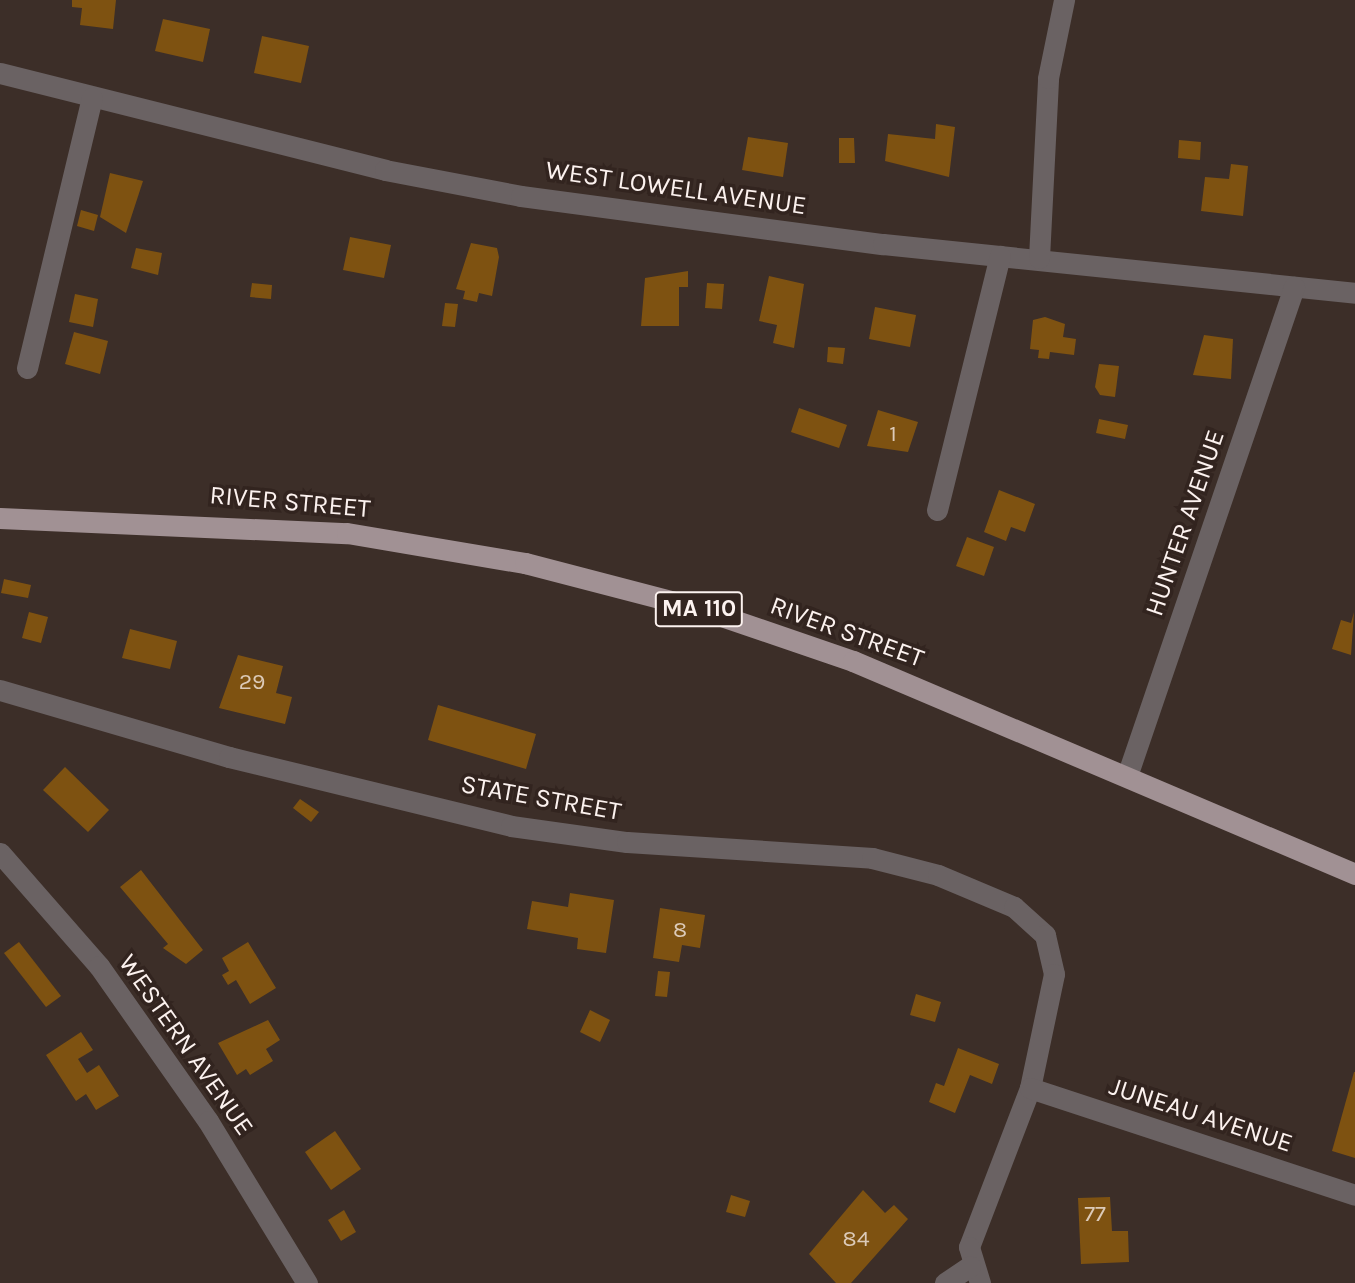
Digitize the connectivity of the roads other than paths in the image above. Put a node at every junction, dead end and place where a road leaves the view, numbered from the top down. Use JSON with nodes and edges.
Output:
{"nodes":[{"id":1,"x":1064,"y":0,"type":"edge"},
{"id":2,"x":0,"y":73,"type":"edge"},
{"id":3,"x":92,"y":98,"type":"junction"},
{"id":4,"x":1000,"y":256,"type":"junction"},
{"id":5,"x":1039,"y":258,"type":"junction"},
{"id":6,"x":1294,"y":287,"type":"junction"},
{"id":7,"x":1355,"y":293,"type":"edge"},
{"id":8,"x":27,"y":368,"type":"dead end"},
{"id":9,"x":937,"y":510,"type":"dead end"},
{"id":10,"x":0,"y":518,"type":"edge"},
{"id":11,"x":0,"y":691,"type":"edge"},
{"id":12,"x":1127,"y":776,"type":"junction"},
{"id":13,"x":0,"y":853,"type":"edge"},
{"id":14,"x":1355,"y":874,"type":"edge"},
{"id":15,"x":1030,"y":1088,"type":"junction"},
{"id":16,"x":1355,"y":1195,"type":"edge"},
{"id":17,"x":975,"y":1274,"type":"edge"},
{"id":18,"x":307,"y":1283,"type":"edge"},
{"id":19,"x":945,"y":1283,"type":"edge"}],
"edges":[{"from":1,"to":5,"type":"street"},
{"from":2,"to":3,"type":"street","name":"WEST LOWELL AVENUE"},
{"from":3,"to":4,"type":"street","name":"WEST LOWELL AVENUE"},
{"from":3,"to":8,"type":"street"},
{"from":4,"to":5,"type":"street","name":"WEST LOWELL AVENUE"},
{"from":4,"to":9,"type":"street"},
{"from":5,"to":6,"type":"street","name":"WEST LOWELL AVENUE"},
{"from":6,"to":7,"type":"street","name":"WEST LOWELL AVENUE"},
{"from":6,"to":12,"type":"street","name":"HUNTER AVENUE"},
{"from":10,"to":12,"type":"main road","name":"RIVER STREET","number":"MA 110"},
{"from":11,"to":15,"type":"street","name":"STATE STREET"},
{"from":12,"to":14,"type":"main road","name":"RIVER STREET","number":"MA 110"},
{"from":13,"to":18,"type":"street","name":"WESTERN AVENUE"},
{"from":15,"to":16,"type":"street","name":"JUNEAU AVENUE"},
{"from":15,"to":17,"type":"street","name":"STATE STREET"},
{"from":17,"to":19,"type":"street"}]}
